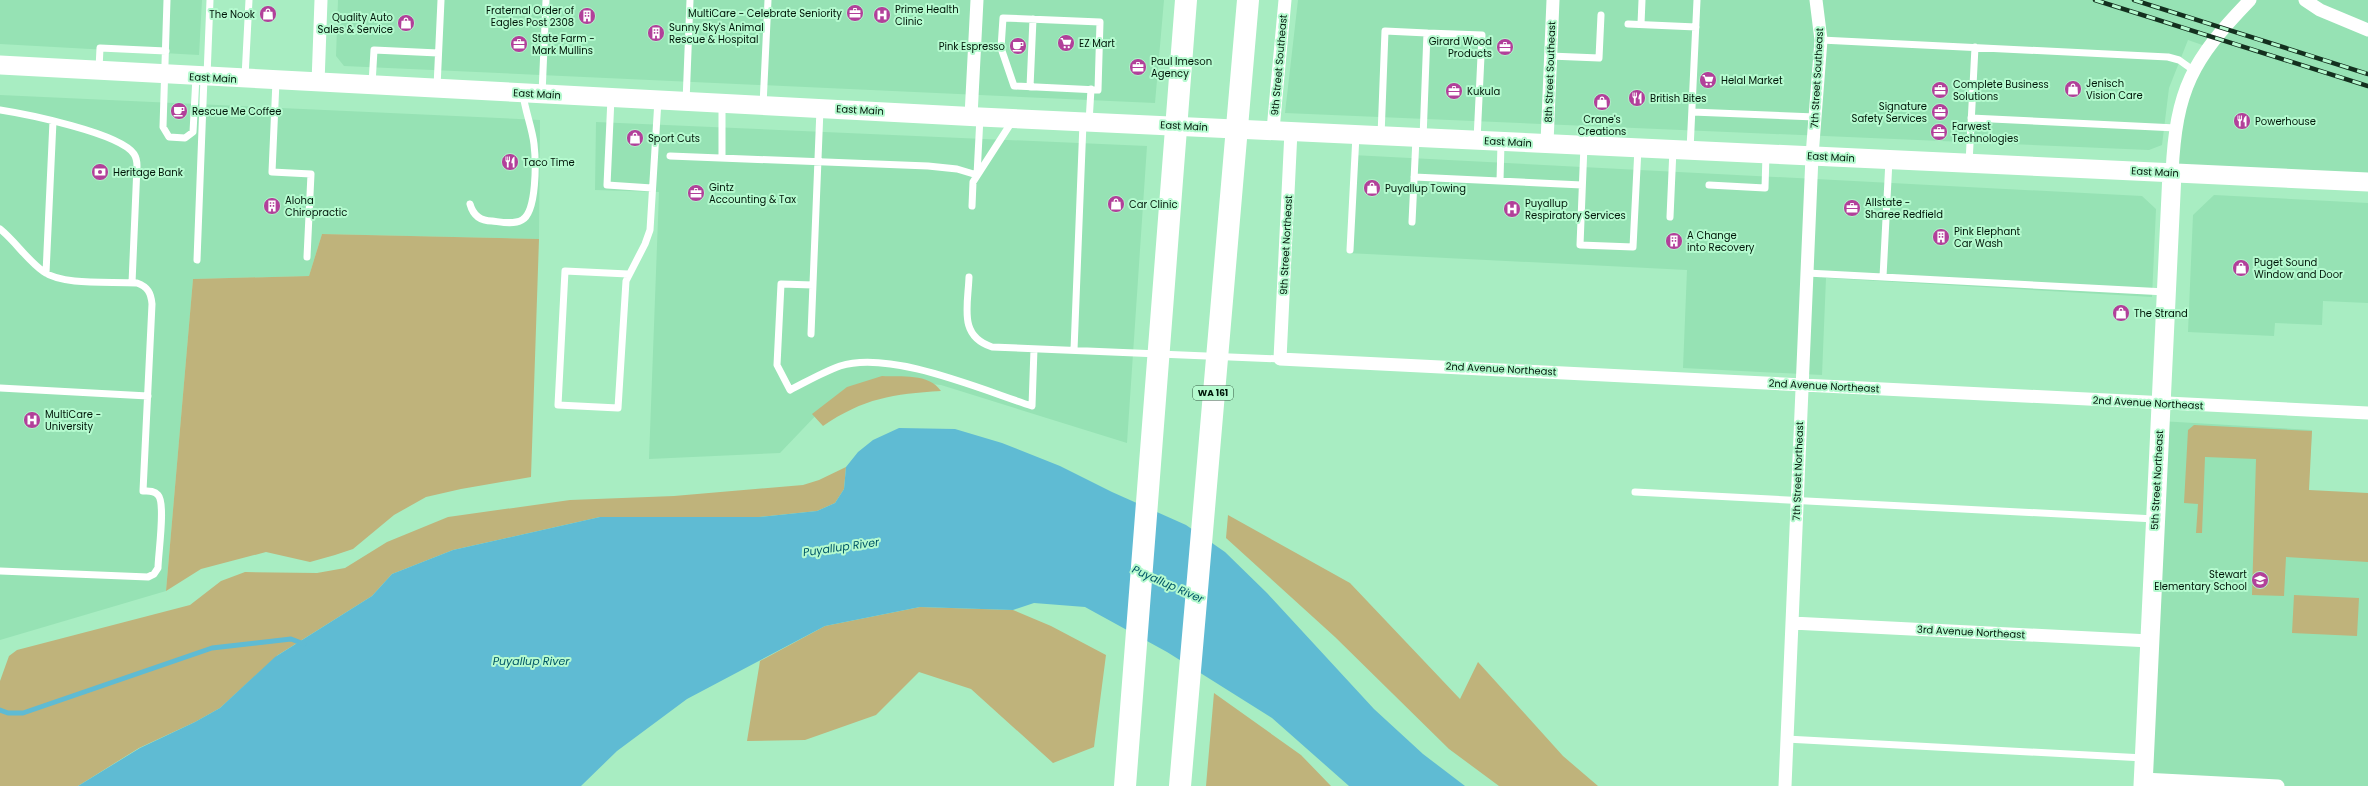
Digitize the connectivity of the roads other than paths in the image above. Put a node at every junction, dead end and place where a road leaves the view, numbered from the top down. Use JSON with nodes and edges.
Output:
{"nodes":[{"id":1,"x":167,"y":0,"type":"edge"},
{"id":2,"x":210,"y":0,"type":"edge"},
{"id":3,"x":249,"y":0,"type":"edge"},
{"id":4,"x":321,"y":0,"type":"edge"},
{"id":5,"x":440,"y":0,"type":"edge"},
{"id":6,"x":546,"y":0,"type":"edge"},
{"id":7,"x":690,"y":0,"type":"edge"},
{"id":8,"x":768,"y":0,"type":"edge"},
{"id":9,"x":977,"y":0,"type":"edge"},
{"id":10,"x":1248,"y":0,"type":"edge"},
{"id":11,"x":1285,"y":0,"type":"edge"},
{"id":12,"x":1553,"y":0,"type":"edge"},
{"id":13,"x":1642,"y":0,"type":"edge"},
{"id":14,"x":1697,"y":0,"type":"edge"},
{"id":15,"x":1816,"y":0,"type":"edge"},
{"id":16,"x":2250,"y":0,"type":"edge"},
{"id":17,"x":2305,"y":0,"type":"edge"},
{"id":18,"x":1185,"y":4,"type":"edge"},
{"id":19,"x":1601,"y":15,"type":"dead end"},
{"id":20,"x":1033,"y":19,"type":"junction"},
{"id":21,"x":1628,"y":24,"type":"dead end"},
{"id":22,"x":1641,"y":24,"type":"junction"},
{"id":23,"x":1696,"y":27,"type":"junction"},
{"id":24,"x":2368,"y":30,"type":"edge"},
{"id":25,"x":1427,"y":33,"type":"junction"},
{"id":26,"x":1821,"y":40,"type":"junction"},
{"id":27,"x":975,"y":46,"type":"junction"},
{"id":28,"x":1975,"y":47,"type":"junction"},
{"id":29,"x":1001,"y":48,"type":"junction"},
{"id":30,"x":166,"y":51,"type":"junction"},
{"id":31,"x":438,"y":53,"type":"junction"},
{"id":32,"x":1550,"y":56,"type":"junction"},
{"id":33,"x":0,"y":65,"type":"edge"},
{"id":34,"x":2194,"y":70,"type":"junction"},
{"id":35,"x":98,"y":71,"type":"junction"},
{"id":36,"x":165,"y":75,"type":"junction"},
{"id":37,"x":202,"y":77,"type":"junction"},
{"id":38,"x":245,"y":79,"type":"junction"},
{"id":39,"x":276,"y":81,"type":"junction"},
{"id":40,"x":318,"y":83,"type":"junction"},
{"id":41,"x":372,"y":86,"type":"junction"},
{"id":42,"x":1030,"y":87,"type":"junction"},
{"id":43,"x":437,"y":89,"type":"junction"},
{"id":44,"x":1091,"y":89,"type":"junction"},
{"id":45,"x":523,"y":94,"type":"junction"},
{"id":46,"x":542,"y":95,"type":"junction"},
{"id":47,"x":611,"y":98,"type":"junction"},
{"id":48,"x":658,"y":100,"type":"junction"},
{"id":49,"x":686,"y":102,"type":"junction"},
{"id":50,"x":722,"y":103,"type":"junction"},
{"id":51,"x":763,"y":106,"type":"junction"},
{"id":52,"x":820,"y":108,"type":"junction"},
{"id":53,"x":0,"y":110,"type":"edge"},
{"id":54,"x":1692,"y":112,"type":"junction"},
{"id":55,"x":976,"y":116,"type":"junction"},
{"id":56,"x":1815,"y":117,"type":"junction"},
{"id":57,"x":1014,"y":118,"type":"junction"},
{"id":58,"x":1971,"y":118,"type":"junction"},
{"id":59,"x":53,"y":121,"type":"junction"},
{"id":60,"x":1086,"y":122,"type":"junction"},
{"id":61,"x":2176,"y":128,"type":"junction"},
{"id":62,"x":1282,"y":131,"type":"junction"},
{"id":63,"x":1356,"y":135,"type":"junction"},
{"id":64,"x":1381,"y":136,"type":"junction"},
{"id":65,"x":1419,"y":138,"type":"junction"},
{"id":66,"x":1477,"y":140,"type":"junction"},
{"id":67,"x":1501,"y":141,"type":"junction"},
{"id":68,"x":1547,"y":143,"type":"junction"},
{"id":69,"x":1584,"y":145,"type":"junction"},
{"id":70,"x":1638,"y":148,"type":"junction"},
{"id":71,"x":1682,"y":150,"type":"junction"},
{"id":72,"x":1766,"y":154,"type":"junction"},
{"id":73,"x":670,"y":156,"type":"dead end"},
{"id":74,"x":1812,"y":156,"type":"junction"},
{"id":75,"x":722,"y":158,"type":"junction"},
{"id":76,"x":1889,"y":160,"type":"junction"},
{"id":77,"x":818,"y":161,"type":"junction"},
{"id":78,"x":1969,"y":163,"type":"junction"},
{"id":79,"x":2172,"y":173,"type":"junction"},
{"id":80,"x":977,"y":175,"type":"junction"},
{"id":81,"x":1414,"y":176,"type":"junction"},
{"id":82,"x":1500,"y":181,"type":"junction"},
{"id":83,"x":2368,"y":182,"type":"edge"},
{"id":84,"x":1582,"y":185,"type":"junction"},
{"id":85,"x":1709,"y":185,"type":"dead end"},
{"id":86,"x":652,"y":188,"type":"junction"},
{"id":87,"x":470,"y":204,"type":"dead end"},
{"id":88,"x":972,"y":206,"type":"dead end"},
{"id":89,"x":1670,"y":217,"type":"dead end"},
{"id":90,"x":1412,"y":222,"type":"dead end"},
{"id":91,"x":0,"y":229,"type":"edge"},
{"id":92,"x":1350,"y":250,"type":"dead end"},
{"id":93,"x":307,"y":256,"type":"dead end"},
{"id":94,"x":197,"y":260,"type":"dead end"},
{"id":95,"x":46,"y":273,"type":"junction"},
{"id":96,"x":1807,"y":273,"type":"junction"},
{"id":97,"x":628,"y":274,"type":"junction"},
{"id":98,"x":969,"y":277,"type":"dead end"},
{"id":99,"x":1883,"y":277,"type":"junction"},
{"id":100,"x":132,"y":283,"type":"junction"},
{"id":101,"x":813,"y":285,"type":"junction"},
{"id":102,"x":2166,"y":292,"type":"junction"},
{"id":103,"x":811,"y":334,"type":"dead end"},
{"id":104,"x":1034,"y":349,"type":"junction"},
{"id":105,"x":1074,"y":350,"type":"junction"},
{"id":106,"x":1280,"y":359,"type":"junction"},
{"id":107,"x":1802,"y":385,"type":"junction"},
{"id":108,"x":0,"y":388,"type":"edge"},
{"id":109,"x":148,"y":396,"type":"junction"},
{"id":110,"x":2161,"y":404,"type":"junction"},
{"id":111,"x":2368,"y":413,"type":"edge"},
{"id":112,"x":1635,"y":492,"type":"dead end"},
{"id":113,"x":1797,"y":500,"type":"junction"},
{"id":114,"x":2155,"y":519,"type":"junction"},
{"id":115,"x":0,"y":571,"type":"edge"},
{"id":116,"x":1792,"y":623,"type":"junction"},
{"id":117,"x":2150,"y":641,"type":"junction"},
{"id":118,"x":1786,"y":739,"type":"junction"},
{"id":119,"x":2144,"y":758,"type":"junction"},
{"id":120,"x":2143,"y":782,"type":"edge"},
{"id":121,"x":1125,"y":786,"type":"edge"},
{"id":122,"x":1180,"y":786,"type":"edge"},
{"id":123,"x":1785,"y":786,"type":"edge"},
{"id":124,"x":2278,"y":786,"type":"edge"}],
"edges":[{"from":1,"to":30,"type":"lane"},
{"from":2,"to":37,"type":"lane"},
{"from":3,"to":38,"type":"lane"},
{"from":4,"to":40,"type":"street"},
{"from":5,"to":31,"type":"lane"},
{"from":6,"to":46,"type":"lane"},
{"from":7,"to":49,"type":"lane"},
{"from":8,"to":51,"type":"lane"},
{"from":9,"to":27,"type":"street"},
{"from":10,"to":122,"type":"highway","number":"WA 161"},
{"from":11,"to":62,"type":"street","name":"9th Street Southeast"},
{"from":12,"to":32,"type":"street","name":"8th Street Southeast"},
{"from":13,"to":22,"type":"lane"},
{"from":14,"to":23,"type":"lane"},
{"from":15,"to":26,"type":"street","name":"7th Street Southeast"},
{"from":16,"to":34,"type":"street"},
{"from":17,"to":24,"type":"street"},
{"from":18,"to":121,"type":"highway"},
{"from":19,"to":32,"type":"lane"},
{"from":20,"to":29,"type":"lane"},
{"from":20,"to":42,"type":"lane"},
{"from":20,"to":44,"type":"lane"},
{"from":21,"to":22,"type":"lane"},
{"from":22,"to":23,"type":"lane"},
{"from":23,"to":54,"type":"lane"},
{"from":25,"to":64,"type":"lane"},
{"from":25,"to":65,"type":"lane"},
{"from":25,"to":66,"type":"lane"},
{"from":26,"to":28,"type":"lane"},
{"from":26,"to":56,"type":"street","name":"7th Street Southeast"},
{"from":27,"to":29,"type":"lane"},
{"from":27,"to":55,"type":"street"},
{"from":28,"to":34,"type":"lane"},
{"from":28,"to":58,"type":"lane"},
{"from":29,"to":42,"type":"lane"},
{"from":30,"to":35,"type":"lane"},
{"from":30,"to":36,"type":"lane"},
{"from":31,"to":41,"type":"lane"},
{"from":31,"to":43,"type":"lane"},
{"from":32,"to":68,"type":"street","name":"8th Street Southeast"},
{"from":33,"to":35,"type":"main road","name":"East Main"},
{"from":34,"to":61,"type":"street"},
{"from":35,"to":36,"type":"main road","name":"East Main"},
{"from":36,"to":37,"type":"main road","name":"East Main"},
{"from":36,"to":37,"type":"lane"},
{"from":37,"to":38,"type":"main road","name":"East Main"},
{"from":37,"to":94,"type":"lane"},
{"from":38,"to":39,"type":"main road","name":"East Main"},
{"from":39,"to":40,"type":"main road","name":"East Main"},
{"from":39,"to":93,"type":"lane"},
{"from":40,"to":41,"type":"main road","name":"East Main"},
{"from":41,"to":43,"type":"main road","name":"East Main"},
{"from":42,"to":44,"type":"lane"},
{"from":43,"to":45,"type":"main road","name":"East Main"},
{"from":44,"to":60,"type":"lane"},
{"from":45,"to":46,"type":"main road","name":"East Main"},
{"from":45,"to":87,"type":"lane"},
{"from":46,"to":47,"type":"main road","name":"East Main"},
{"from":47,"to":48,"type":"main road","name":"East Main"},
{"from":47,"to":86,"type":"lane"},
{"from":48,"to":49,"type":"main road","name":"East Main"},
{"from":48,"to":86,"type":"lane"},
{"from":49,"to":50,"type":"main road","name":"East Main"},
{"from":50,"to":51,"type":"main road","name":"East Main"},
{"from":50,"to":75,"type":"lane"},
{"from":51,"to":52,"type":"main road","name":"East Main"},
{"from":52,"to":55,"type":"main road","name":"East Main"},
{"from":52,"to":77,"type":"lane"},
{"from":53,"to":59,"type":"lane"},
{"from":54,"to":56,"type":"lane"},
{"from":54,"to":71,"type":"lane"},
{"from":55,"to":57,"type":"main road","name":"East Main"},
{"from":55,"to":80,"type":"lane"},
{"from":56,"to":74,"type":"street","name":"7th Street Southeast"},
{"from":57,"to":60,"type":"main road","name":"East Main"},
{"from":57,"to":80,"type":"lane"},
{"from":58,"to":61,"type":"lane"},
{"from":58,"to":78,"type":"lane"},
{"from":59,"to":95,"type":"lane"},
{"from":59,"to":100,"type":"lane"},
{"from":60,"to":62,"type":"main road","name":"East Main"},
{"from":60,"to":105,"type":"lane"},
{"from":61,"to":79,"type":"street"},
{"from":62,"to":63,"type":"main road","name":"East Main"},
{"from":62,"to":106,"type":"street","name":"9th Street Northeast"},
{"from":63,"to":64,"type":"main road","name":"East Main"},
{"from":63,"to":92,"type":"lane"},
{"from":64,"to":65,"type":"main road","name":"East Main"},
{"from":65,"to":66,"type":"main road","name":"East Main"},
{"from":65,"to":81,"type":"lane"},
{"from":66,"to":67,"type":"main road","name":"East Main"},
{"from":67,"to":68,"type":"main road","name":"East Main"},
{"from":67,"to":82,"type":"lane"},
{"from":68,"to":69,"type":"main road","name":"East Main"},
{"from":69,"to":70,"type":"main road","name":"East Main"},
{"from":69,"to":84,"type":"lane"},
{"from":70,"to":71,"type":"main road","name":"East Main"},
{"from":70,"to":84,"type":"lane"},
{"from":71,"to":72,"type":"main road","name":"East Main"},
{"from":71,"to":89,"type":"lane"},
{"from":72,"to":74,"type":"main road","name":"East Main"},
{"from":72,"to":85,"type":"lane"},
{"from":73,"to":75,"type":"lane"},
{"from":74,"to":76,"type":"main road","name":"East Main"},
{"from":74,"to":96,"type":"street","name":"7th Street Northeast"},
{"from":75,"to":77,"type":"lane"},
{"from":76,"to":78,"type":"main road","name":"East Main"},
{"from":76,"to":99,"type":"lane"},
{"from":77,"to":80,"type":"lane"},
{"from":77,"to":101,"type":"lane"},
{"from":78,"to":79,"type":"main road","name":"East Main"},
{"from":79,"to":83,"type":"main road","name":"East Main"},
{"from":79,"to":102,"type":"main road","name":"5th Street Northeast"},
{"from":80,"to":88,"type":"lane"},
{"from":81,"to":82,"type":"lane"},
{"from":81,"to":90,"type":"lane"},
{"from":82,"to":84,"type":"lane"},
{"from":86,"to":97,"type":"lane"},
{"from":91,"to":95,"type":"lane"},
{"from":95,"to":100,"type":"lane"},
{"from":96,"to":99,"type":"lane"},
{"from":96,"to":107,"type":"street","name":"7th Street Northeast"},
{"from":97,"to":97,"type":"lane"},
{"from":98,"to":104,"type":"lane"},
{"from":99,"to":102,"type":"lane"},
{"from":100,"to":109,"type":"lane"},
{"from":101,"to":103,"type":"lane"},
{"from":101,"to":104,"type":"lane"},
{"from":102,"to":110,"type":"main road","name":"5th Street Northeast"},
{"from":104,"to":105,"type":"lane"},
{"from":105,"to":106,"type":"lane"},
{"from":106,"to":107,"type":"street","name":"2nd Avenue Northeast"},
{"from":107,"to":110,"type":"street","name":"2nd Avenue Northeast"},
{"from":107,"to":113,"type":"street","name":"7th Street Northeast"},
{"from":108,"to":109,"type":"lane"},
{"from":109,"to":115,"type":"lane"},
{"from":110,"to":111,"type":"street","name":"2nd Avenue Northeast"},
{"from":110,"to":114,"type":"main road","name":"5th Street Northeast"},
{"from":112,"to":113,"type":"lane"},
{"from":113,"to":114,"type":"lane"},
{"from":113,"to":116,"type":"street","name":"7th Street Northeast"},
{"from":114,"to":117,"type":"main road","name":"5th Street Northeast"},
{"from":116,"to":117,"type":"street","name":"3rd Avenue Northeast"},
{"from":116,"to":118,"type":"street","name":"7th Street Northeast"},
{"from":117,"to":119,"type":"main road","name":"5th Street Northeast"},
{"from":118,"to":119,"type":"lane"},
{"from":118,"to":123,"type":"street","name":"7th Street Northeast"},
{"from":119,"to":120,"type":"main road","name":"5th Street Northeast"},
{"from":120,"to":124,"type":"street"}]}
